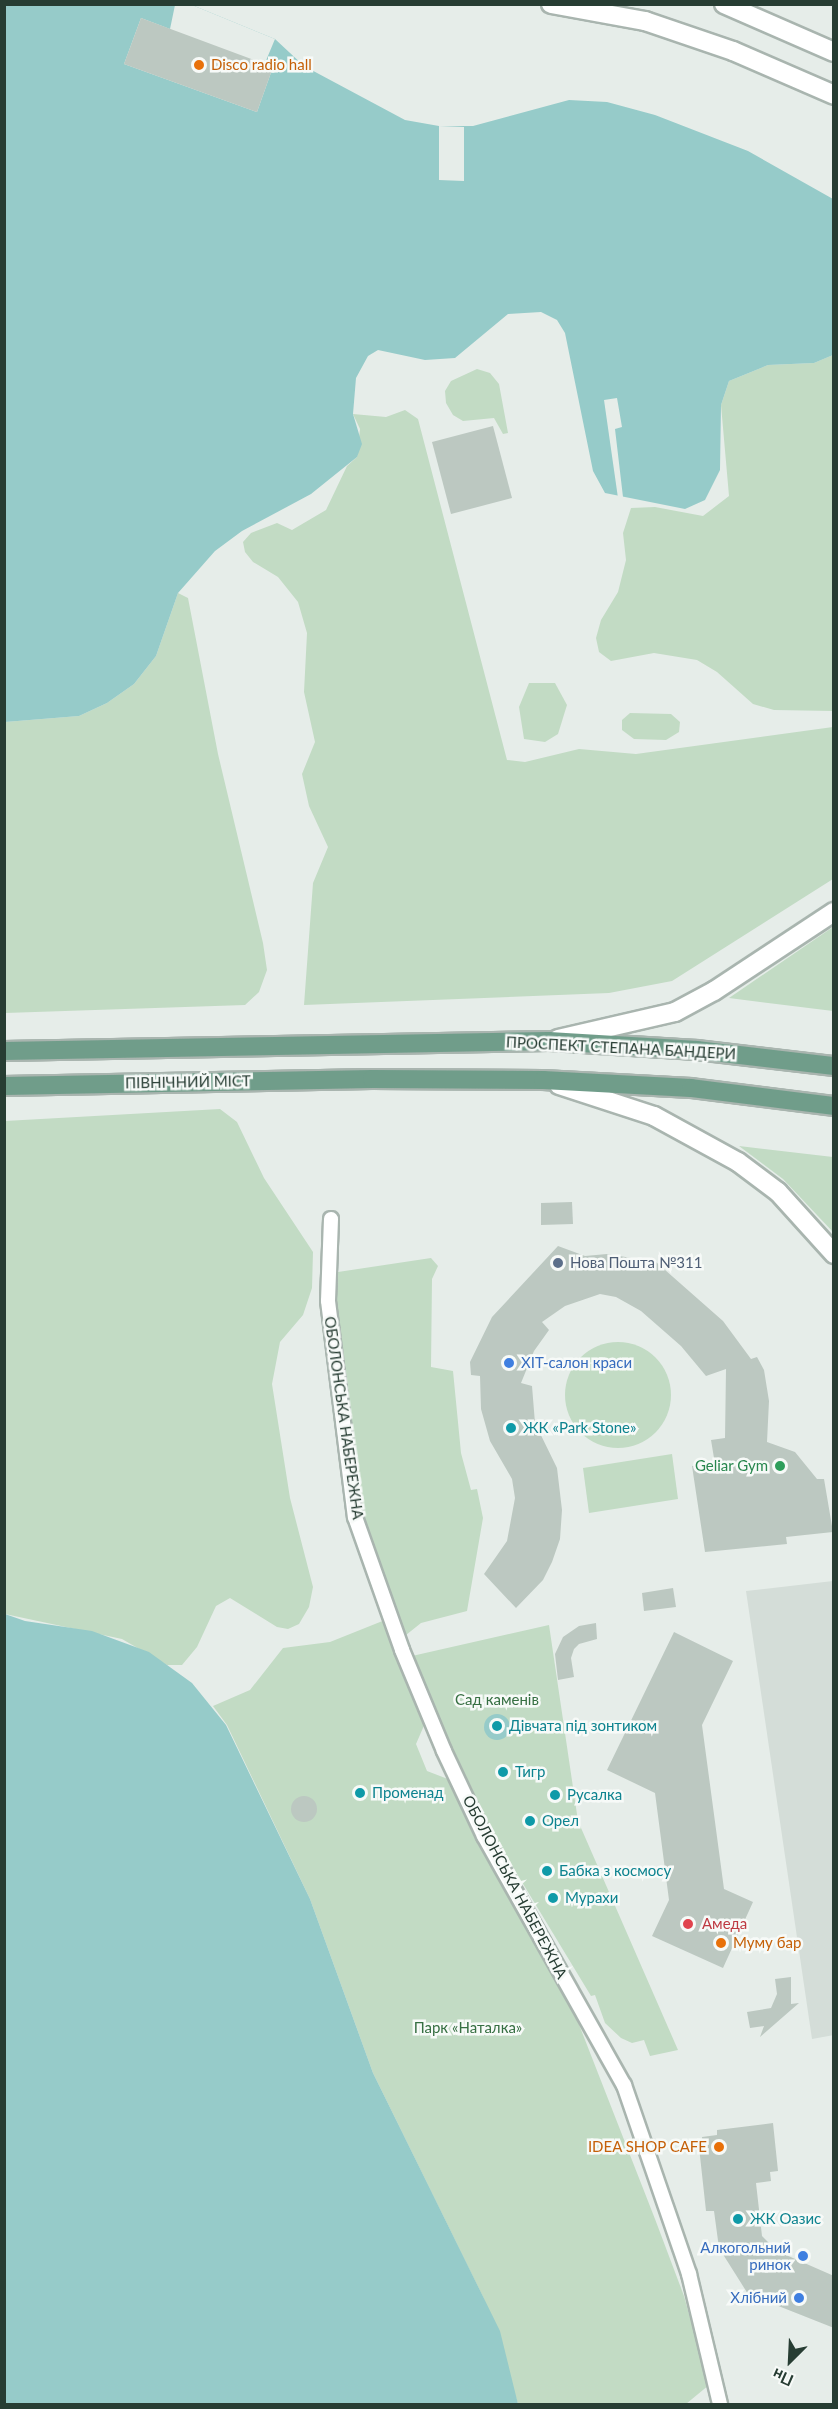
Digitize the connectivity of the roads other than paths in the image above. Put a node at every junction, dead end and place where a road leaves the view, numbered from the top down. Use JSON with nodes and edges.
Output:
{"nodes":[{"id":1,"x":552,"y":4,"type":"edge"},
{"id":2,"x":724,"y":4,"type":"edge"},
{"id":3,"x":834,"y":52,"type":"edge"},
{"id":4,"x":834,"y":94,"type":"edge"},
{"id":5,"x":834,"y":912,"type":"edge"},
{"id":6,"x":549,"y":1041,"type":"junction"},
{"id":7,"x":4,"y":1051,"type":"edge"},
{"id":8,"x":834,"y":1066,"type":"edge"},
{"id":9,"x":543,"y":1080,"type":"junction"},
{"id":10,"x":4,"y":1086,"type":"edge"},
{"id":11,"x":834,"y":1106,"type":"edge"},
{"id":12,"x":331,"y":1219,"type":"dead end"},
{"id":13,"x":834,"y":1254,"type":"edge"},
{"id":14,"x":720,"y":2404,"type":"edge"}],
"edges":[{"from":1,"to":4,"type":"main road"},
{"from":2,"to":3,"type":"main road"},
{"from":5,"to":6,"type":"main road"},
{"from":6,"to":7,"type":"main road","name":"ПРОСПЕКТ СТЕПАНА БАНДЕРИ"},
{"from":6,"to":8,"type":"main road","name":"ПРОСПЕКТ СТЕПАНА БАНДЕРИ"},
{"from":9,"to":10,"type":"main road","name":"ПІВНІЧНИЙ МІСТ"},
{"from":9,"to":11,"type":"main road"},
{"from":9,"to":13,"type":"main road"},
{"from":12,"to":14,"type":"street","name":"ОБОЛОНСЬКА НАБЕРЕЖНА"}]}
